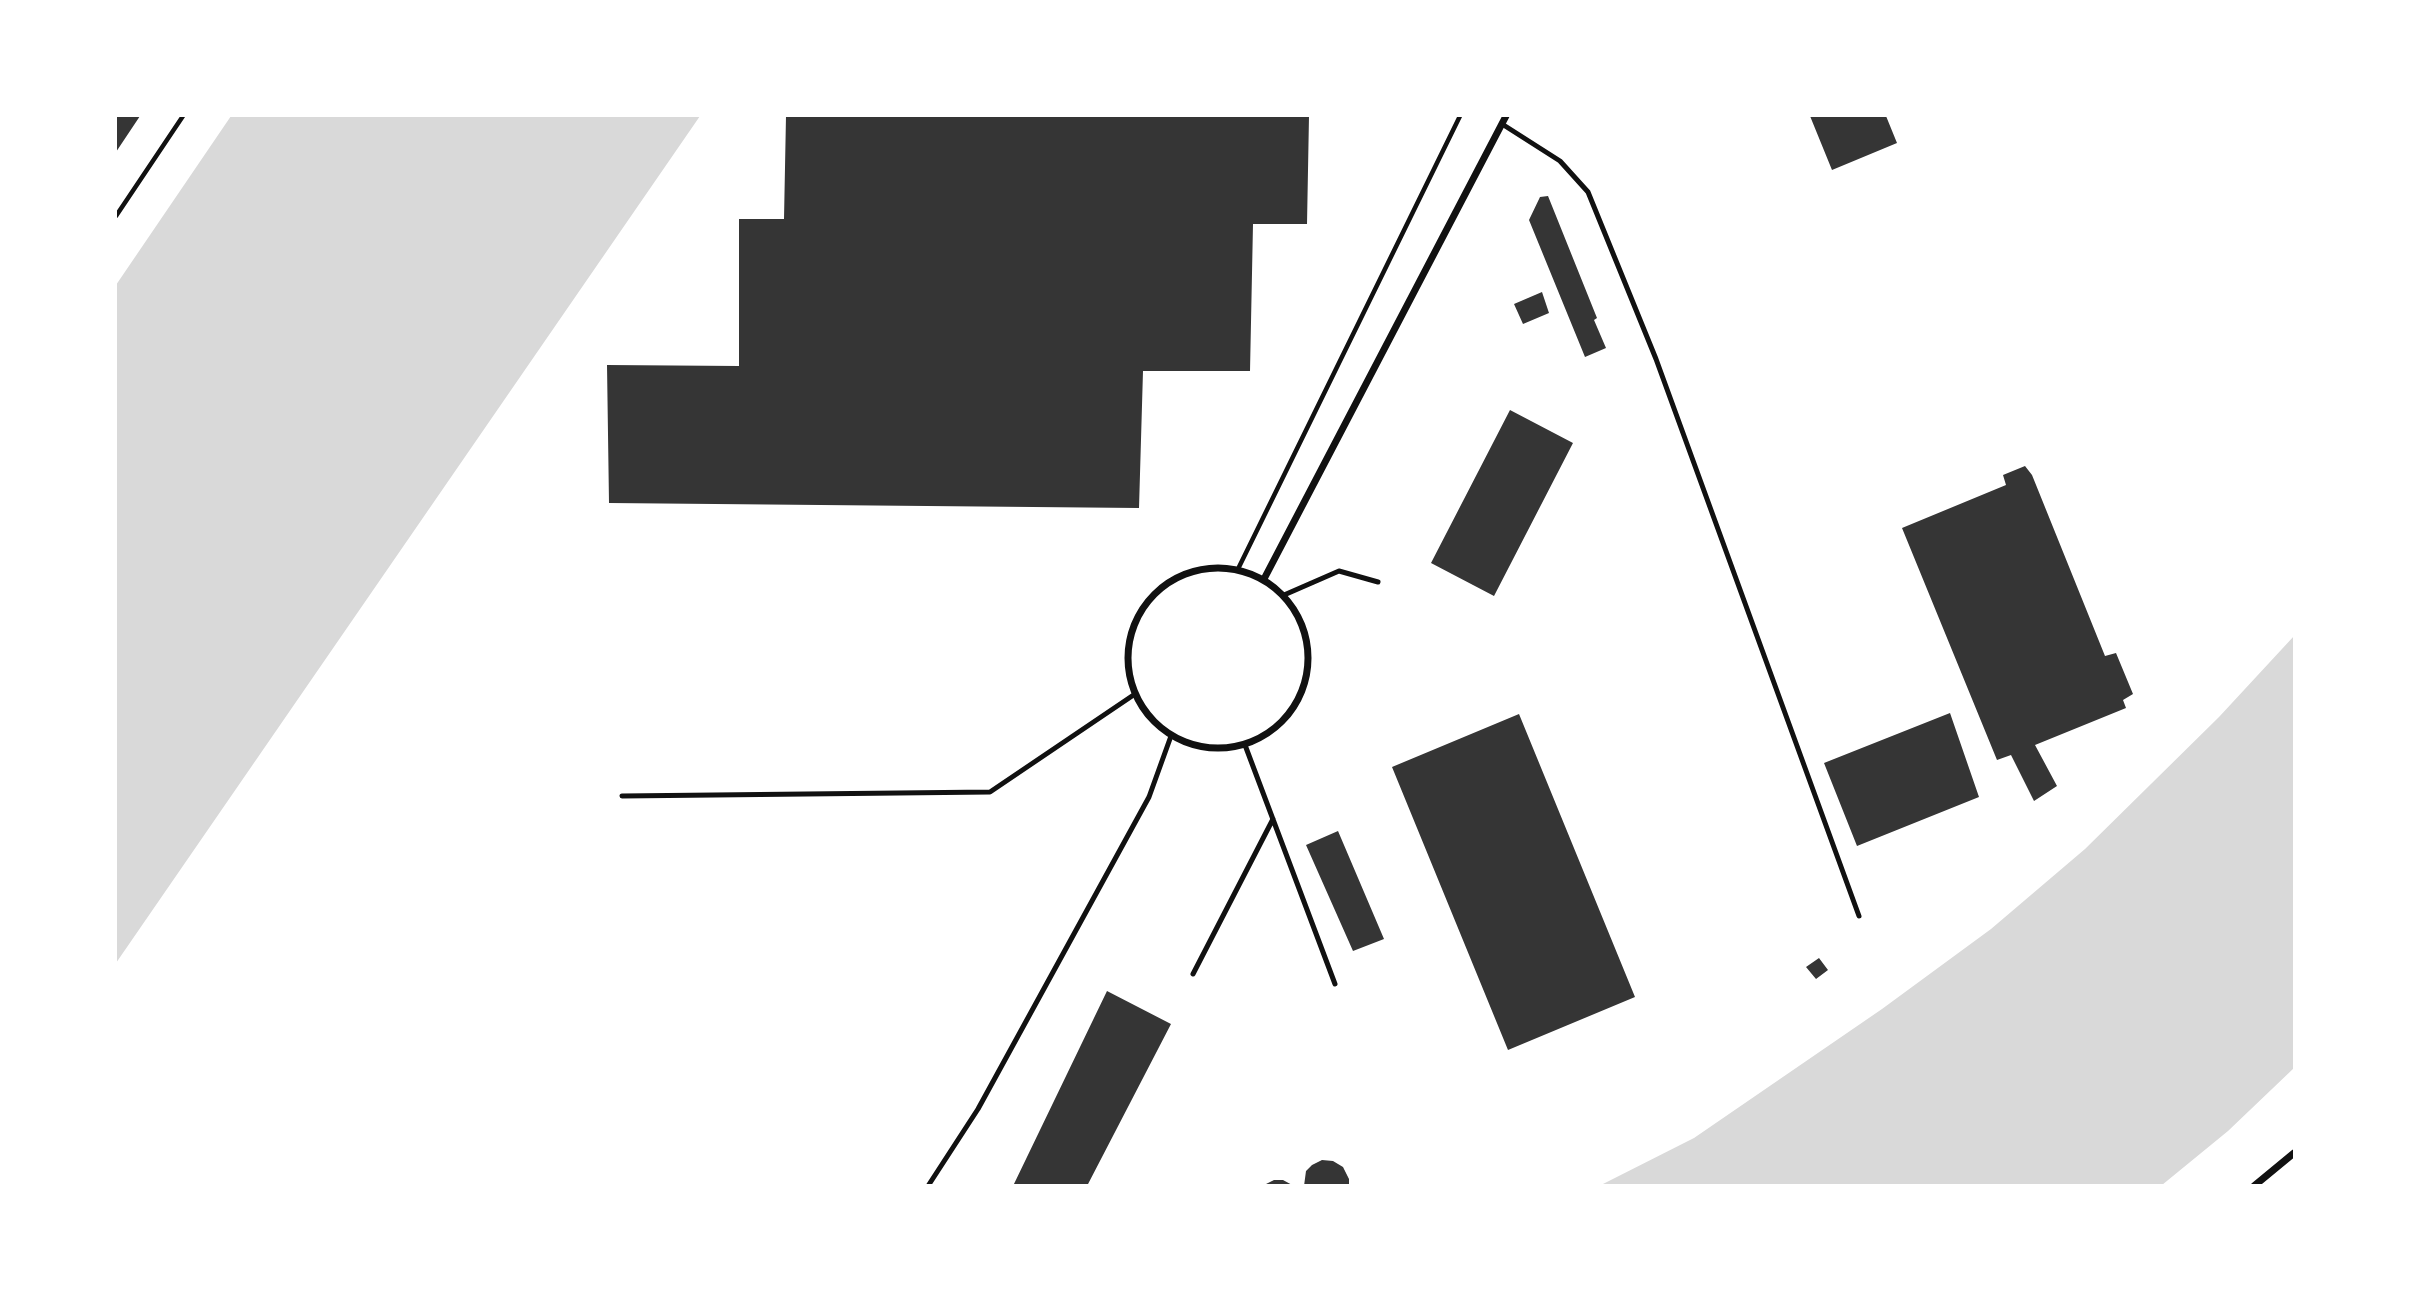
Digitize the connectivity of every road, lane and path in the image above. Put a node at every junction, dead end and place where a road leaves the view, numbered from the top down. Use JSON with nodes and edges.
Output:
{"nodes":[{"id":1,"x":183,"y":116,"type":"edge"},
{"id":2,"x":1460,"y":116,"type":"edge"},
{"id":3,"x":1506,"y":116,"type":"edge"},
{"id":4,"x":1502,"y":124,"type":"junction"},
{"id":5,"x":116,"y":216,"type":"edge"},
{"id":6,"x":1238,"y":569,"type":"junction"},
{"id":7,"x":1264,"y":579,"type":"junction"},
{"id":8,"x":1378,"y":582,"type":"dead end"},
{"id":9,"x":1284,"y":595,"type":"junction"},
{"id":10,"x":1135,"y":694,"type":"junction"},
{"id":11,"x":1171,"y":736,"type":"junction"},
{"id":12,"x":1245,"y":745,"type":"junction"},
{"id":13,"x":622,"y":796,"type":"dead end"},
{"id":14,"x":1273,"y":819,"type":"junction"},
{"id":15,"x":1859,"y":916,"type":"dead end"},
{"id":16,"x":1193,"y":974,"type":"dead end"},
{"id":17,"x":1335,"y":984,"type":"dead end"},
{"id":18,"x":2294,"y":1153,"type":"edge"},
{"id":19,"x":928,"y":1185,"type":"edge"},
{"id":20,"x":2254,"y":1185,"type":"edge"}],
"edges":[{"from":1,"to":5,"type":"path"},
{"from":2,"to":6,"type":"path"},
{"from":3,"to":4,"type":"street"},
{"from":4,"to":7,"type":"street"},
{"from":4,"to":15,"type":"lane"},
{"from":6,"to":7,"type":"street"},
{"from":6,"to":10,"type":"street"},
{"from":7,"to":9,"type":"street"},
{"from":8,"to":9,"type":"lane"},
{"from":9,"to":12,"type":"street"},
{"from":10,"to":11,"type":"street"},
{"from":10,"to":13,"type":"lane"},
{"from":11,"to":12,"type":"street"},
{"from":11,"to":19,"type":"lane"},
{"from":12,"to":14,"type":"lane"},
{"from":14,"to":16,"type":"lane"},
{"from":14,"to":17,"type":"lane"},
{"from":18,"to":20,"type":"street"}]}
